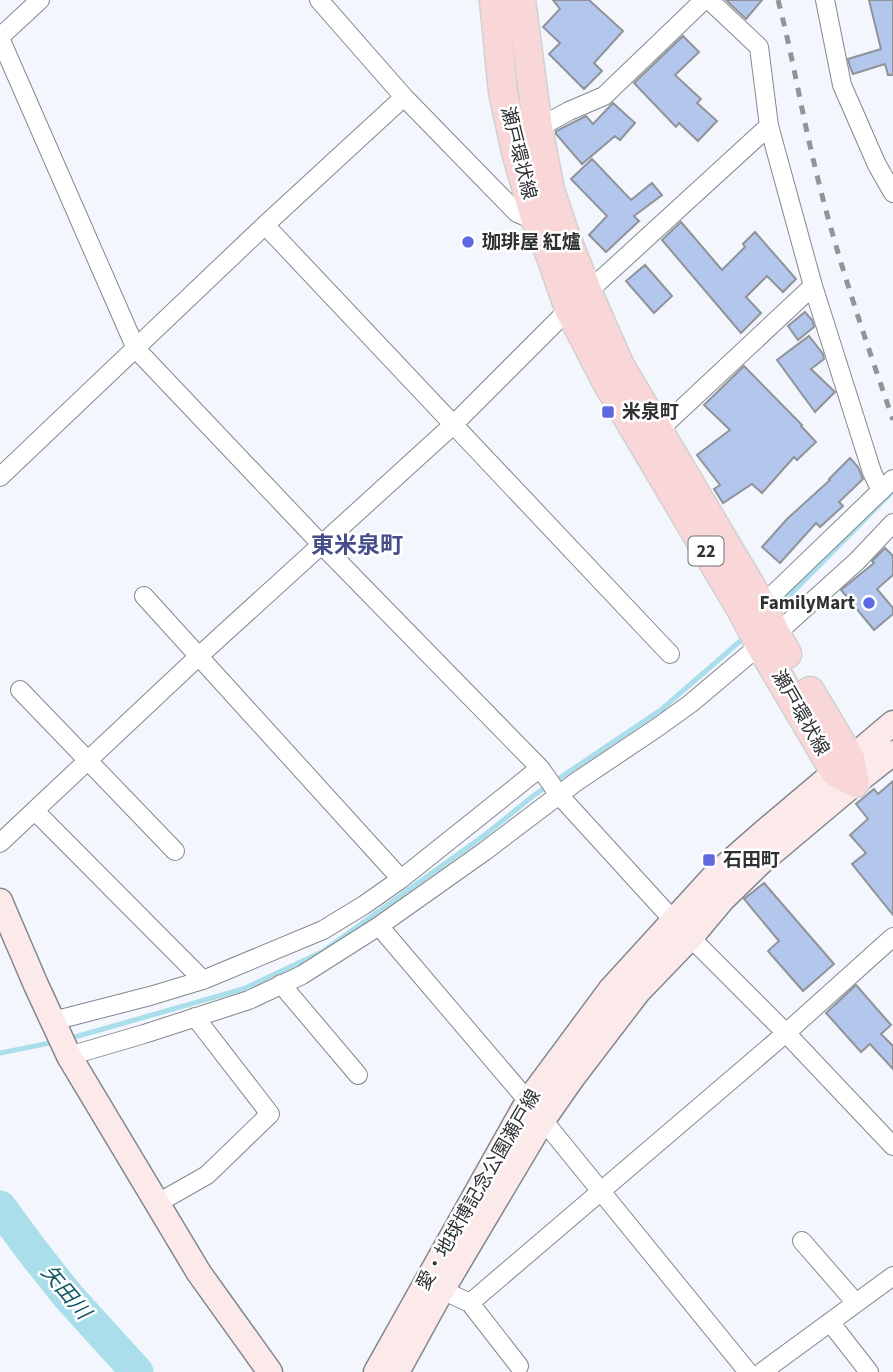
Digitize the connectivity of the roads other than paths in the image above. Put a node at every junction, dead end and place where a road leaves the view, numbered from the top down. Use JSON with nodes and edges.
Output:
{"nodes":[{"id":1,"x":40,"y":0,"type":"edge"},
{"id":2,"x":319,"y":0,"type":"edge"},
{"id":3,"x":494,"y":0,"type":"edge"},
{"id":4,"x":521,"y":0,"type":"edge"},
{"id":5,"x":704,"y":0,"type":"edge"},
{"id":6,"x":709,"y":0,"type":"edge"},
{"id":7,"x":825,"y":0,"type":"edge"},
{"id":8,"x":0,"y":37,"type":"edge"},
{"id":9,"x":404,"y":97,"type":"junction"},
{"id":10,"x":769,"y":126,"type":"junction"},
{"id":11,"x":538,"y":128,"type":"junction"},
{"id":12,"x":893,"y":193,"type":"edge"},
{"id":13,"x":536,"y":221,"type":"junction"},
{"id":14,"x":265,"y":225,"type":"junction"},
{"id":15,"x":813,"y":286,"type":"junction"},
{"id":16,"x":579,"y":301,"type":"junction"},
{"id":17,"x":136,"y":349,"type":"junction"},
{"id":18,"x":454,"y":424,"type":"junction"},
{"id":19,"x":659,"y":430,"type":"junction"},
{"id":20,"x":0,"y":477,"type":"edge"},
{"id":21,"x":887,"y":485,"type":"edge"},
{"id":22,"x":893,"y":523,"type":"edge"},
{"id":23,"x":321,"y":545,"type":"junction"},
{"id":24,"x":144,"y":596,"type":"dead end"},
{"id":25,"x":762,"y":605,"type":"junction"},
{"id":26,"x":768,"y":639,"type":"junction"},
{"id":27,"x":670,"y":654,"type":"dead end"},
{"id":28,"x":199,"y":656,"type":"junction"},
{"id":29,"x":20,"y":690,"type":"dead end"},
{"id":30,"x":893,"y":723,"type":"edge"},
{"id":31,"x":893,"y":753,"type":"edge"},
{"id":32,"x":88,"y":762,"type":"junction"},
{"id":33,"x":540,"y":768,"type":"junction"},
{"id":34,"x":847,"y":771,"type":"junction"},
{"id":35,"x":559,"y":795,"type":"junction"},
{"id":36,"x":35,"y":811,"type":"junction"},
{"id":37,"x":0,"y":843,"type":"edge"},
{"id":38,"x":175,"y":852,"type":"dead end"},
{"id":39,"x":401,"y":878,"type":"junction"},
{"id":40,"x":0,"y":901,"type":"edge"},
{"id":41,"x":379,"y":926,"type":"junction"},
{"id":42,"x":683,"y":929,"type":"junction"},
{"id":43,"x":893,"y":937,"type":"edge"},
{"id":44,"x":203,"y":980,"type":"junction"},
{"id":45,"x":281,"y":984,"type":"junction"},
{"id":46,"x":195,"y":1017,"type":"junction"},
{"id":47,"x":786,"y":1033,"type":"junction"},
{"id":48,"x":61,"y":1040,"type":"junction"},
{"id":49,"x":358,"y":1075,"type":"dead end"},
{"id":50,"x":535,"y":1111,"type":"junction"},
{"id":51,"x":893,"y":1146,"type":"edge"},
{"id":52,"x":601,"y":1191,"type":"junction"},
{"id":53,"x":156,"y":1204,"type":"junction"},
{"id":54,"x":802,"y":1241,"type":"dead end"},
{"id":55,"x":893,"y":1276,"type":"edge"},
{"id":56,"x":442,"y":1290,"type":"junction"},
{"id":57,"x":470,"y":1303,"type":"junction"},
{"id":58,"x":856,"y":1303,"type":"junction"},
{"id":59,"x":830,"y":1322,"type":"junction"},
{"id":60,"x":521,"y":1365,"type":"edge"},
{"id":61,"x":270,"y":1372,"type":"edge"},
{"id":62,"x":376,"y":1372,"type":"edge"},
{"id":63,"x":397,"y":1372,"type":"edge"},
{"id":64,"x":748,"y":1372,"type":"edge"},
{"id":65,"x":762,"y":1372,"type":"edge"},
{"id":66,"x":869,"y":1372,"type":"edge"}],
"edges":[{"from":1,"to":8,"type":"street"},
{"from":2,"to":9,"type":"street"},
{"from":3,"to":13,"type":"main road","name":"瀬戸環状線","number":"22"},
{"from":4,"to":11,"type":"main road","name":"瀬戸環状線","number":"22"},
{"from":5,"to":11,"type":"street"},
{"from":6,"to":10,"type":"street"},
{"from":7,"to":12,"type":"street"},
{"from":8,"to":17,"type":"street"},
{"from":9,"to":13,"type":"street"},
{"from":9,"to":14,"type":"street"},
{"from":10,"to":15,"type":"street"},
{"from":10,"to":16,"type":"street"},
{"from":11,"to":16,"type":"main road","name":"瀬戸環状線","number":"22"},
{"from":13,"to":16,"type":"main road","name":"瀬戸環状線","number":"22"},
{"from":14,"to":17,"type":"street"},
{"from":14,"to":18,"type":"street"},
{"from":15,"to":19,"type":"street"},
{"from":15,"to":21,"type":"street"},
{"from":16,"to":18,"type":"street"},
{"from":16,"to":19,"type":"main road","name":"瀬戸環状線","number":"22"},
{"from":16,"to":26,"type":"main road","name":"瀬戸環状線","number":"22"},
{"from":17,"to":20,"type":"street"},
{"from":17,"to":23,"type":"street"},
{"from":18,"to":23,"type":"street"},
{"from":18,"to":27,"type":"street"},
{"from":19,"to":25,"type":"main road","name":"瀬戸環状線","number":"22"},
{"from":21,"to":25,"type":"street"},
{"from":22,"to":26,"type":"street"},
{"from":23,"to":28,"type":"street"},
{"from":23,"to":33,"type":"street"},
{"from":24,"to":28,"type":"street"},
{"from":25,"to":26,"type":"main road","name":"瀬戸環状線","number":"22"},
{"from":26,"to":34,"type":"main road","name":"瀬戸環状線","number":"22"},
{"from":26,"to":35,"type":"street"},
{"from":28,"to":32,"type":"street"},
{"from":28,"to":39,"type":"street"},
{"from":29,"to":32,"type":"street"},
{"from":30,"to":34,"type":"main road","name":"愛・地球博記念公園瀬戸線"},
{"from":31,"to":34,"type":"main road","name":"愛・地球博記念公園瀬戸線"},
{"from":32,"to":36,"type":"street"},
{"from":32,"to":38,"type":"street"},
{"from":33,"to":35,"type":"street"},
{"from":33,"to":39,"type":"street"},
{"from":34,"to":42,"type":"main road","name":"愛・地球博記念公園瀬戸線"},
{"from":35,"to":41,"type":"street"},
{"from":35,"to":42,"type":"street"},
{"from":36,"to":37,"type":"street"},
{"from":36,"to":44,"type":"street"},
{"from":39,"to":44,"type":"street"},
{"from":40,"to":48,"type":"main road"},
{"from":41,"to":45,"type":"street"},
{"from":41,"to":50,"type":"street"},
{"from":42,"to":47,"type":"street"},
{"from":42,"to":50,"type":"main road","name":"愛・地球博記念公園瀬戸線"},
{"from":43,"to":47,"type":"street"},
{"from":44,"to":48,"type":"street"},
{"from":45,"to":46,"type":"street"},
{"from":45,"to":49,"type":"street"},
{"from":46,"to":48,"type":"street"},
{"from":46,"to":53,"type":"street"},
{"from":47,"to":51,"type":"street"},
{"from":47,"to":52,"type":"street"},
{"from":48,"to":53,"type":"main road"},
{"from":50,"to":52,"type":"street"},
{"from":50,"to":56,"type":"main road","name":"愛・地球博記念公園瀬戸線"},
{"from":50,"to":62,"type":"main road","name":"愛・地球博記念公園瀬戸線"},
{"from":52,"to":57,"type":"street"},
{"from":52,"to":64,"type":"street"},
{"from":53,"to":61,"type":"main road"},
{"from":54,"to":58,"type":"street"},
{"from":55,"to":58,"type":"street"},
{"from":56,"to":57,"type":"street"},
{"from":56,"to":63,"type":"main road","name":"愛・地球博記念公園瀬戸線"},
{"from":57,"to":60,"type":"street"},
{"from":58,"to":59,"type":"street"},
{"from":59,"to":65,"type":"street"},
{"from":59,"to":66,"type":"street"}]}
